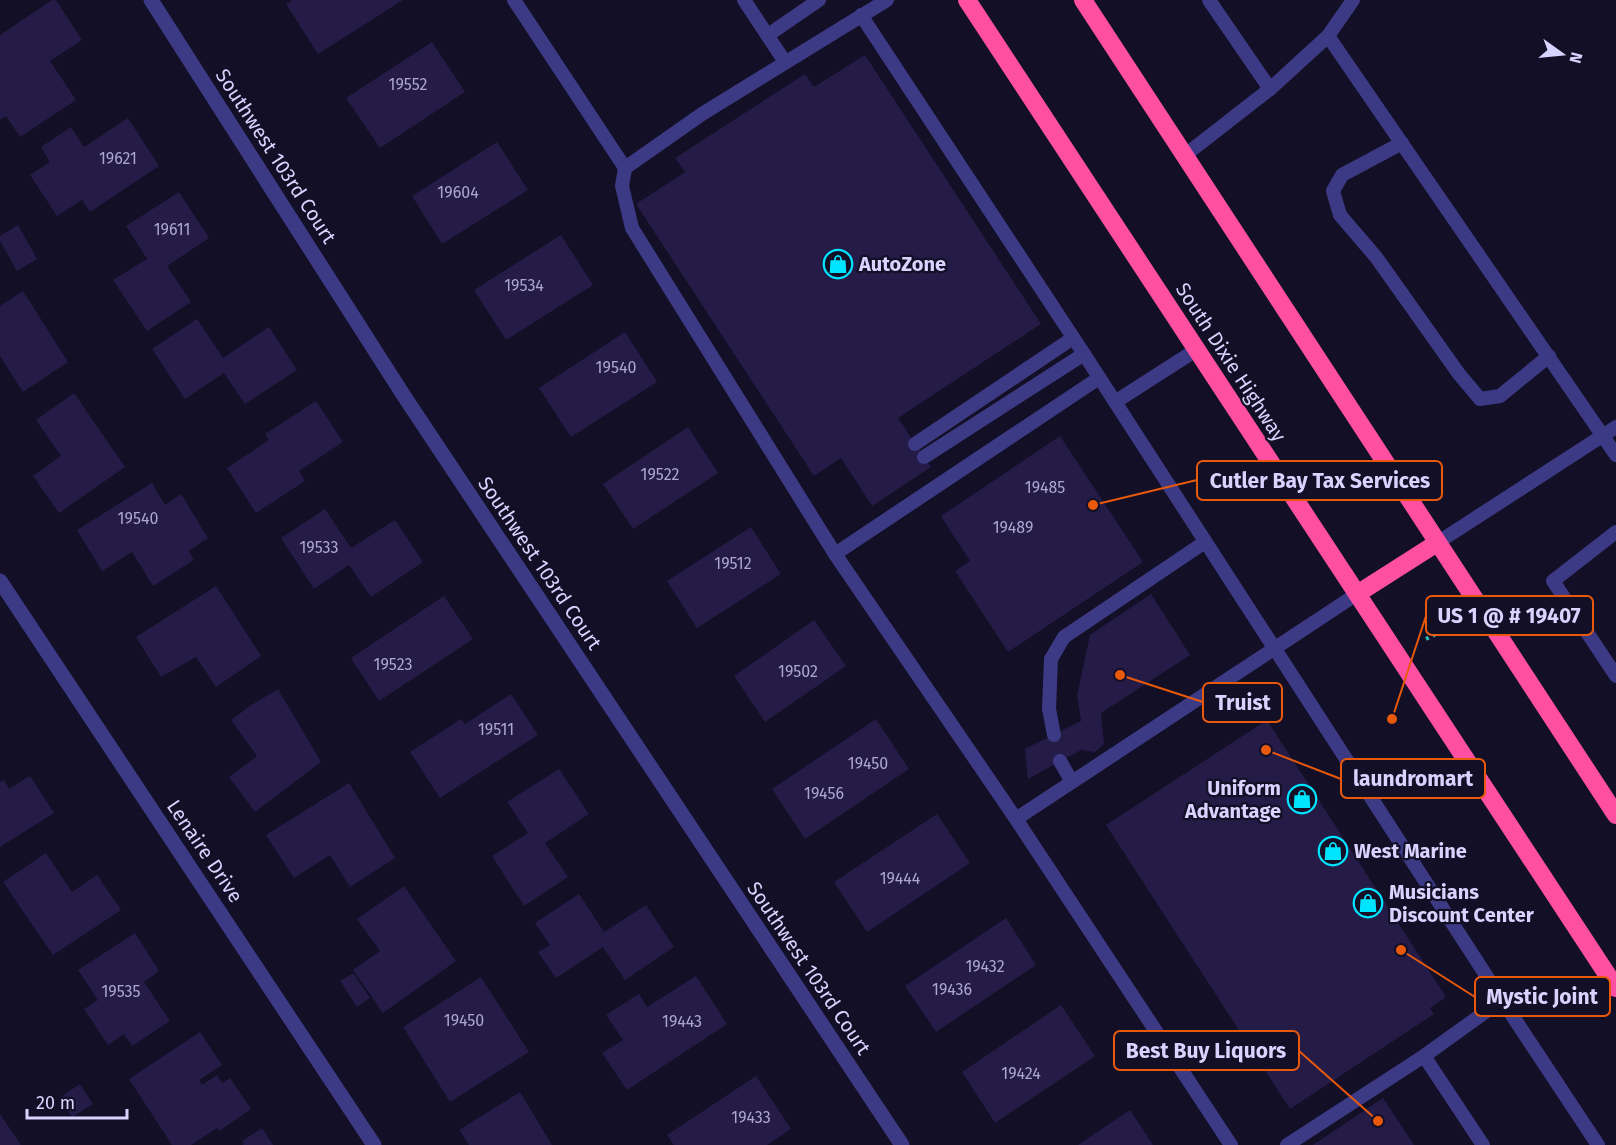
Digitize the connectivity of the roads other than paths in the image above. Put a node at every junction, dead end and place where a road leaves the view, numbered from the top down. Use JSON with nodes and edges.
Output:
{"nodes":[{"id":1,"x":151,"y":0,"type":"edge"},
{"id":2,"x":514,"y":0,"type":"edge"},
{"id":3,"x":744,"y":0,"type":"edge"},
{"id":4,"x":819,"y":0,"type":"edge"},
{"id":5,"x":887,"y":0,"type":"edge"},
{"id":6,"x":967,"y":0,"type":"edge"},
{"id":7,"x":1083,"y":0,"type":"edge"},
{"id":8,"x":1209,"y":0,"type":"edge"},
{"id":9,"x":1353,"y":0,"type":"edge"},
{"id":10,"x":861,"y":15,"type":"junction"},
{"id":11,"x":768,"y":35,"type":"junction"},
{"id":12,"x":1328,"y":36,"type":"junction"},
{"id":13,"x":785,"y":62,"type":"junction"},
{"id":14,"x":1270,"y":89,"type":"junction"},
{"id":15,"x":1402,"y":143,"type":"junction"},
{"id":16,"x":1184,"y":156,"type":"junction"},
{"id":17,"x":625,"y":168,"type":"junction"},
{"id":18,"x":1073,"y":338,"type":"junction"},
{"id":19,"x":1196,"y":350,"type":"junction"},
{"id":20,"x":1084,"y":354,"type":"junction"},
{"id":21,"x":1549,"y":356,"type":"junction"},
{"id":22,"x":1099,"y":378,"type":"junction"},
{"id":23,"x":1114,"y":402,"type":"junction"},
{"id":24,"x":1616,"y":427,"type":"edge"},
{"id":25,"x":1604,"y":435,"type":"junction"},
{"id":26,"x":915,"y":444,"type":"dead end"},
{"id":27,"x":1616,"y":455,"type":"edge"},
{"id":28,"x":924,"y":457,"type":"dead end"},
{"id":29,"x":1616,"y":532,"type":"edge"},
{"id":30,"x":1205,"y":542,"type":"junction"},
{"id":31,"x":1437,"y":543,"type":"junction"},
{"id":32,"x":835,"y":554,"type":"junction"},
{"id":33,"x":0,"y":581,"type":"edge"},
{"id":34,"x":1357,"y":594,"type":"junction"},
{"id":35,"x":1274,"y":649,"type":"junction"},
{"id":36,"x":1616,"y":676,"type":"edge"},
{"id":37,"x":1054,"y":735,"type":"dead end"},
{"id":38,"x":1060,"y":761,"type":"dead end"},
{"id":39,"x":1072,"y":782,"type":"junction"},
{"id":40,"x":1616,"y":815,"type":"edge"},
{"id":41,"x":1016,"y":819,"type":"junction"},
{"id":42,"x":1616,"y":988,"type":"edge"},
{"id":43,"x":1502,"y":1000,"type":"junction"},
{"id":44,"x":1424,"y":1056,"type":"junction"},
{"id":45,"x":374,"y":1145,"type":"edge"},
{"id":46,"x":902,"y":1145,"type":"edge"},
{"id":47,"x":1231,"y":1145,"type":"edge"},
{"id":48,"x":1287,"y":1145,"type":"edge"},
{"id":49,"x":1483,"y":1145,"type":"edge"},
{"id":50,"x":1598,"y":1145,"type":"edge"}],
"edges":[{"from":1,"to":46,"type":"street","name":"Southwest 103rd Court"},
{"from":2,"to":17,"type":"lane"},
{"from":3,"to":11,"type":"lane"},
{"from":4,"to":11,"type":"lane"},
{"from":5,"to":10,"type":"lane"},
{"from":6,"to":19,"type":"highway","name":"South Dixie Highway"},
{"from":7,"to":16,"type":"highway"},
{"from":8,"to":14,"type":"lane"},
{"from":9,"to":12,"type":"lane"},
{"from":10,"to":13,"type":"lane"},
{"from":10,"to":18,"type":"lane"},
{"from":11,"to":13,"type":"lane"},
{"from":12,"to":14,"type":"lane"},
{"from":12,"to":15,"type":"lane"},
{"from":13,"to":17,"type":"lane"},
{"from":14,"to":16,"type":"lane"},
{"from":15,"to":21,"type":"lane"},
{"from":15,"to":21,"type":"lane"},
{"from":16,"to":31,"type":"highway"},
{"from":17,"to":32,"type":"lane"},
{"from":18,"to":20,"type":"lane"},
{"from":18,"to":26,"type":"lane"},
{"from":19,"to":23,"type":"lane"},
{"from":19,"to":34,"type":"highway","name":"South Dixie Highway"},
{"from":20,"to":22,"type":"lane"},
{"from":20,"to":28,"type":"lane"},
{"from":21,"to":25,"type":"lane"},
{"from":22,"to":23,"type":"lane"},
{"from":22,"to":32,"type":"lane"},
{"from":23,"to":30,"type":"lane"},
{"from":24,"to":25,"type":"lane"},
{"from":25,"to":27,"type":"lane"},
{"from":25,"to":31,"type":"lane"},
{"from":29,"to":36,"type":"lane"},
{"from":30,"to":35,"type":"lane"},
{"from":30,"to":37,"type":"lane"},
{"from":31,"to":34,"type":"highway"},
{"from":31,"to":40,"type":"highway"},
{"from":32,"to":41,"type":"lane"},
{"from":33,"to":45,"type":"street","name":"Lenaire Drive"},
{"from":34,"to":35,"type":"lane"},
{"from":34,"to":42,"type":"highway","name":"South Dixie Highway"},
{"from":35,"to":39,"type":"lane"},
{"from":35,"to":43,"type":"lane"},
{"from":38,"to":39,"type":"lane"},
{"from":39,"to":41,"type":"lane"},
{"from":41,"to":47,"type":"lane"},
{"from":43,"to":44,"type":"lane"},
{"from":43,"to":50,"type":"lane"},
{"from":44,"to":48,"type":"lane"},
{"from":44,"to":49,"type":"lane"}]}
